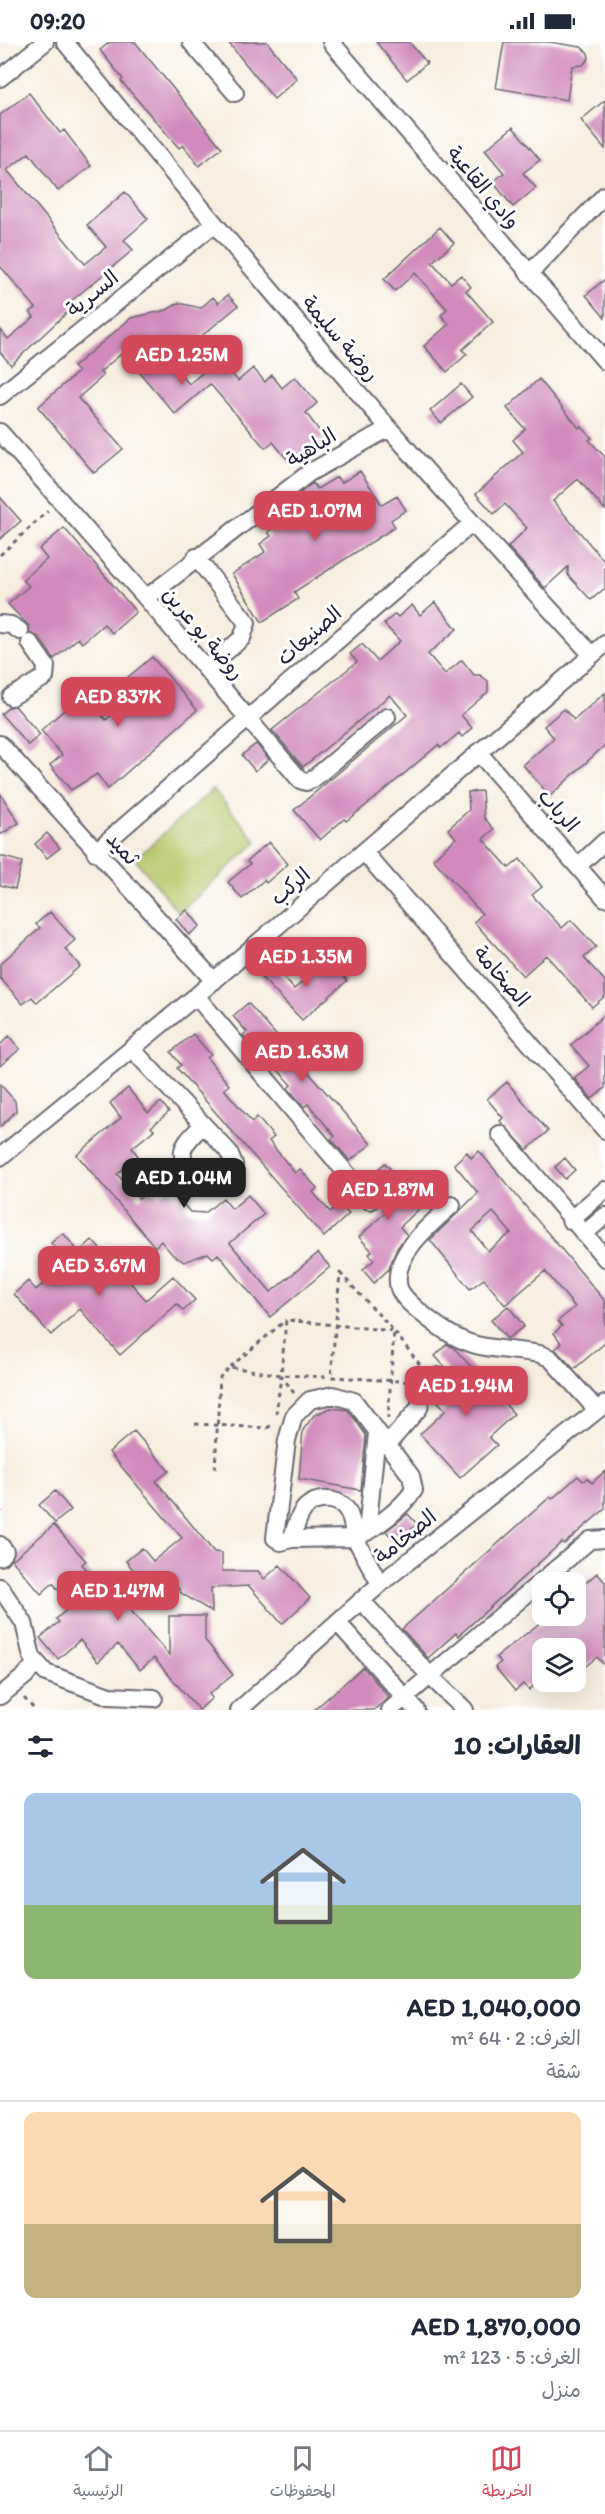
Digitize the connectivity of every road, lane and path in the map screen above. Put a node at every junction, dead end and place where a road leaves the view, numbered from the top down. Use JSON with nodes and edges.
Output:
{"nodes":[{"id":1,"x":45,"y":42,"type":"edge"},
{"id":2,"x":64,"y":42,"type":"edge"},
{"id":3,"x":191,"y":42,"type":"edge"},
{"id":4,"x":331,"y":42,"type":"edge"},
{"id":5,"x":0,"y":78,"type":"edge"},
{"id":6,"x":234,"y":93,"type":"dead end"},
{"id":7,"x":605,"y":195,"type":"edge"},
{"id":8,"x":213,"y":225,"type":"junction"},
{"id":9,"x":529,"y":274,"type":"junction"},
{"id":10,"x":605,"y":361,"type":"edge"},
{"id":11,"x":0,"y":396,"type":"edge"},
{"id":12,"x":389,"y":428,"type":"junction"},
{"id":13,"x":0,"y":432,"type":"edge"},
{"id":14,"x":61,"y":500,"type":"junction"},
{"id":15,"x":471,"y":524,"type":"junction"},
{"id":16,"x":0,"y":555,"type":"edge"},
{"id":17,"x":196,"y":557,"type":"junction"},
{"id":18,"x":146,"y":598,"type":"junction"},
{"id":19,"x":0,"y":624,"type":"edge"},
{"id":20,"x":605,"y":644,"type":"edge"},
{"id":21,"x":592,"y":655,"type":"junction"},
{"id":22,"x":206,"y":669,"type":"junction"},
{"id":23,"x":4,"y":700,"type":"edge"},
{"id":24,"x":387,"y":717,"type":"dead end"},
{"id":25,"x":246,"y":720,"type":"junction"},
{"id":26,"x":0,"y":744,"type":"edge"},
{"id":27,"x":478,"y":752,"type":"junction"},
{"id":28,"x":605,"y":841,"type":"edge"},
{"id":29,"x":95,"y":852,"type":"junction"},
{"id":30,"x":364,"y":852,"type":"junction"},
{"id":31,"x":578,"y":866,"type":"junction"},
{"id":32,"x":605,"y":898,"type":"edge"},
{"id":33,"x":214,"y":981,"type":"junction"},
{"id":34,"x":196,"y":996,"type":"junction"},
{"id":35,"x":132,"y":1048,"type":"junction"},
{"id":36,"x":203,"y":1124,"type":"dead end"},
{"id":37,"x":605,"y":1130,"type":"edge"},
{"id":38,"x":500,"y":1134,"type":"dead end"},
{"id":39,"x":0,"y":1157,"type":"edge"},
{"id":40,"x":605,"y":1190,"type":"edge"},
{"id":41,"x":370,"y":1201,"type":"dead end"},
{"id":42,"x":452,"y":1206,"type":"dead end"},
{"id":43,"x":605,"y":1216,"type":"edge"},
{"id":44,"x":570,"y":1220,"type":"junction"},
{"id":45,"x":584,"y":1234,"type":"junction"},
{"id":46,"x":605,"y":1258,"type":"edge"},
{"id":47,"x":286,"y":1320,"type":"junction"},
{"id":48,"x":336,"y":1324,"type":"junction"},
{"id":49,"x":394,"y":1331,"type":"junction"},
{"id":50,"x":230,"y":1367,"type":"junction"},
{"id":51,"x":281,"y":1374,"type":"junction"},
{"id":52,"x":331,"y":1377,"type":"junction"},
{"id":53,"x":390,"y":1380,"type":"junction"},
{"id":54,"x":436,"y":1380,"type":"junction"},
{"id":55,"x":304,"y":1406,"type":"junction"},
{"id":56,"x":601,"y":1407,"type":"edge"},
{"id":57,"x":195,"y":1424,"type":"dead end"},
{"id":58,"x":217,"y":1426,"type":"junction"},
{"id":59,"x":382,"y":1439,"type":"junction"},
{"id":60,"x":215,"y":1468,"type":"dead end"},
{"id":61,"x":361,"y":1535,"type":"junction"},
{"id":62,"x":291,"y":1539,"type":"junction"},
{"id":63,"x":605,"y":1539,"type":"edge"},
{"id":64,"x":0,"y":1545,"type":"edge"},
{"id":65,"x":0,"y":1557,"type":"edge"},
{"id":66,"x":380,"y":1584,"type":"junction"},
{"id":67,"x":0,"y":1587,"type":"edge"},
{"id":68,"x":361,"y":1600,"type":"junction"},
{"id":69,"x":337,"y":1622,"type":"junction"},
{"id":70,"x":36,"y":1663,"type":"junction"},
{"id":71,"x":430,"y":1676,"type":"junction"},
{"id":72,"x":0,"y":1696,"type":"edge"},
{"id":73,"x":154,"y":1698,"type":"dead end"},
{"id":74,"x":410,"y":1704,"type":"edge"},
{"id":75,"x":239,"y":1710,"type":"edge"},
{"id":76,"x":390,"y":1710,"type":"edge"},
{"id":77,"x":465,"y":1710,"type":"edge"}],
"edges":[{"from":1,"to":5,"type":"street"},
{"from":2,"to":8,"type":"street","name":"روضة سليمة"},
{"from":3,"to":6,"type":"street"},
{"from":4,"to":9,"type":"street","name":"وادي القاعية"},
{"from":7,"to":9,"type":"street"},
{"from":8,"to":11,"type":"street","name":"السـرية"},
{"from":8,"to":12,"type":"street","name":"روضة سليمة"},
{"from":9,"to":10,"type":"street","name":"وادي القاعية"},
{"from":12,"to":15,"type":"street","name":"روضة سليمة"},
{"from":12,"to":17,"type":"street","name":"الباهية"},
{"from":13,"to":14,"type":"street","name":"روضة بو عرين"},
{"from":14,"to":16,"type":"path"},
{"from":14,"to":18,"type":"street","name":"روضة بو عرين"},
{"from":15,"to":21,"type":"street","name":"روضة سليمة"},
{"from":15,"to":25,"type":"street","name":"الصنيعات"},
{"from":17,"to":18,"type":"street","name":"الباهية"},
{"from":17,"to":22,"type":"street"},
{"from":18,"to":22,"type":"street","name":"روضة بو عرين"},
{"from":19,"to":23,"type":"street"},
{"from":20,"to":21,"type":"street","name":"الركب"},
{"from":21,"to":27,"type":"street","name":"الركب"},
{"from":22,"to":25,"type":"street","name":"روضة بو عرين"},
{"from":24,"to":25,"type":"street","name":"روضة بو عرين"},
{"from":25,"to":29,"type":"street","name":"الصنيعات"},
{"from":26,"to":29,"type":"street","name":"ثميد"},
{"from":27,"to":30,"type":"street","name":"الركب"},
{"from":27,"to":31,"type":"street","name":"الرباب"},
{"from":28,"to":31,"type":"street"},
{"from":29,"to":33,"type":"street","name":"ثميد"},
{"from":30,"to":33,"type":"street","name":"الركب"},
{"from":30,"to":37,"type":"street","name":"الصخامة"},
{"from":31,"to":32,"type":"street","name":"الرباب"},
{"from":33,"to":34,"type":"street","name":"الركب"},
{"from":34,"to":35,"type":"street","name":"الركب"},
{"from":34,"to":41,"type":"street"},
{"from":35,"to":36,"type":"street"},
{"from":35,"to":39,"type":"street","name":"الركب"},
{"from":38,"to":44,"type":"street"},
{"from":40,"to":44,"type":"street"},
{"from":42,"to":56,"type":"street"},
{"from":43,"to":45,"type":"street"},
{"from":44,"to":45,"type":"street"},
{"from":45,"to":46,"type":"street"},
{"from":47,"to":48,"type":"path"},
{"from":47,"to":50,"type":"path"},
{"from":47,"to":51,"type":"path"},
{"from":48,"to":49,"type":"path"},
{"from":48,"to":49,"type":"path"},
{"from":48,"to":52,"type":"path"},
{"from":49,"to":53,"type":"path"},
{"from":49,"to":54,"type":"path"},
{"from":50,"to":51,"type":"path"},
{"from":50,"to":58,"type":"path"},
{"from":51,"to":52,"type":"path"},
{"from":51,"to":55,"type":"path"},
{"from":51,"to":58,"type":"path"},
{"from":52,"to":53,"type":"path"},
{"from":53,"to":54,"type":"path"},
{"from":53,"to":59,"type":"path"},
{"from":54,"to":59,"type":"street"},
{"from":55,"to":59,"type":"street"},
{"from":55,"to":62,"type":"street"},
{"from":56,"to":66,"type":"street","name":"الصخامة"},
{"from":57,"to":58,"type":"path"},
{"from":58,"to":60,"type":"path"},
{"from":59,"to":61,"type":"street"},
{"from":59,"to":61,"type":"street"},
{"from":61,"to":62,"type":"street"},
{"from":61,"to":62,"type":"street"},
{"from":61,"to":66,"type":"street"},
{"from":63,"to":71,"type":"street"},
{"from":64,"to":65,"type":"street"},
{"from":66,"to":68,"type":"street","name":"الصخامة"},
{"from":67,"to":70,"type":"street"},
{"from":68,"to":69,"type":"street","name":"الصخامة"},
{"from":68,"to":71,"type":"street"},
{"from":69,"to":74,"type":"street"},
{"from":69,"to":75,"type":"street","name":"الصخامة"},
{"from":70,"to":72,"type":"street"},
{"from":70,"to":73,"type":"street"},
{"from":71,"to":74,"type":"street"},
{"from":71,"to":77,"type":"street"},
{"from":74,"to":76,"type":"street"}]}
